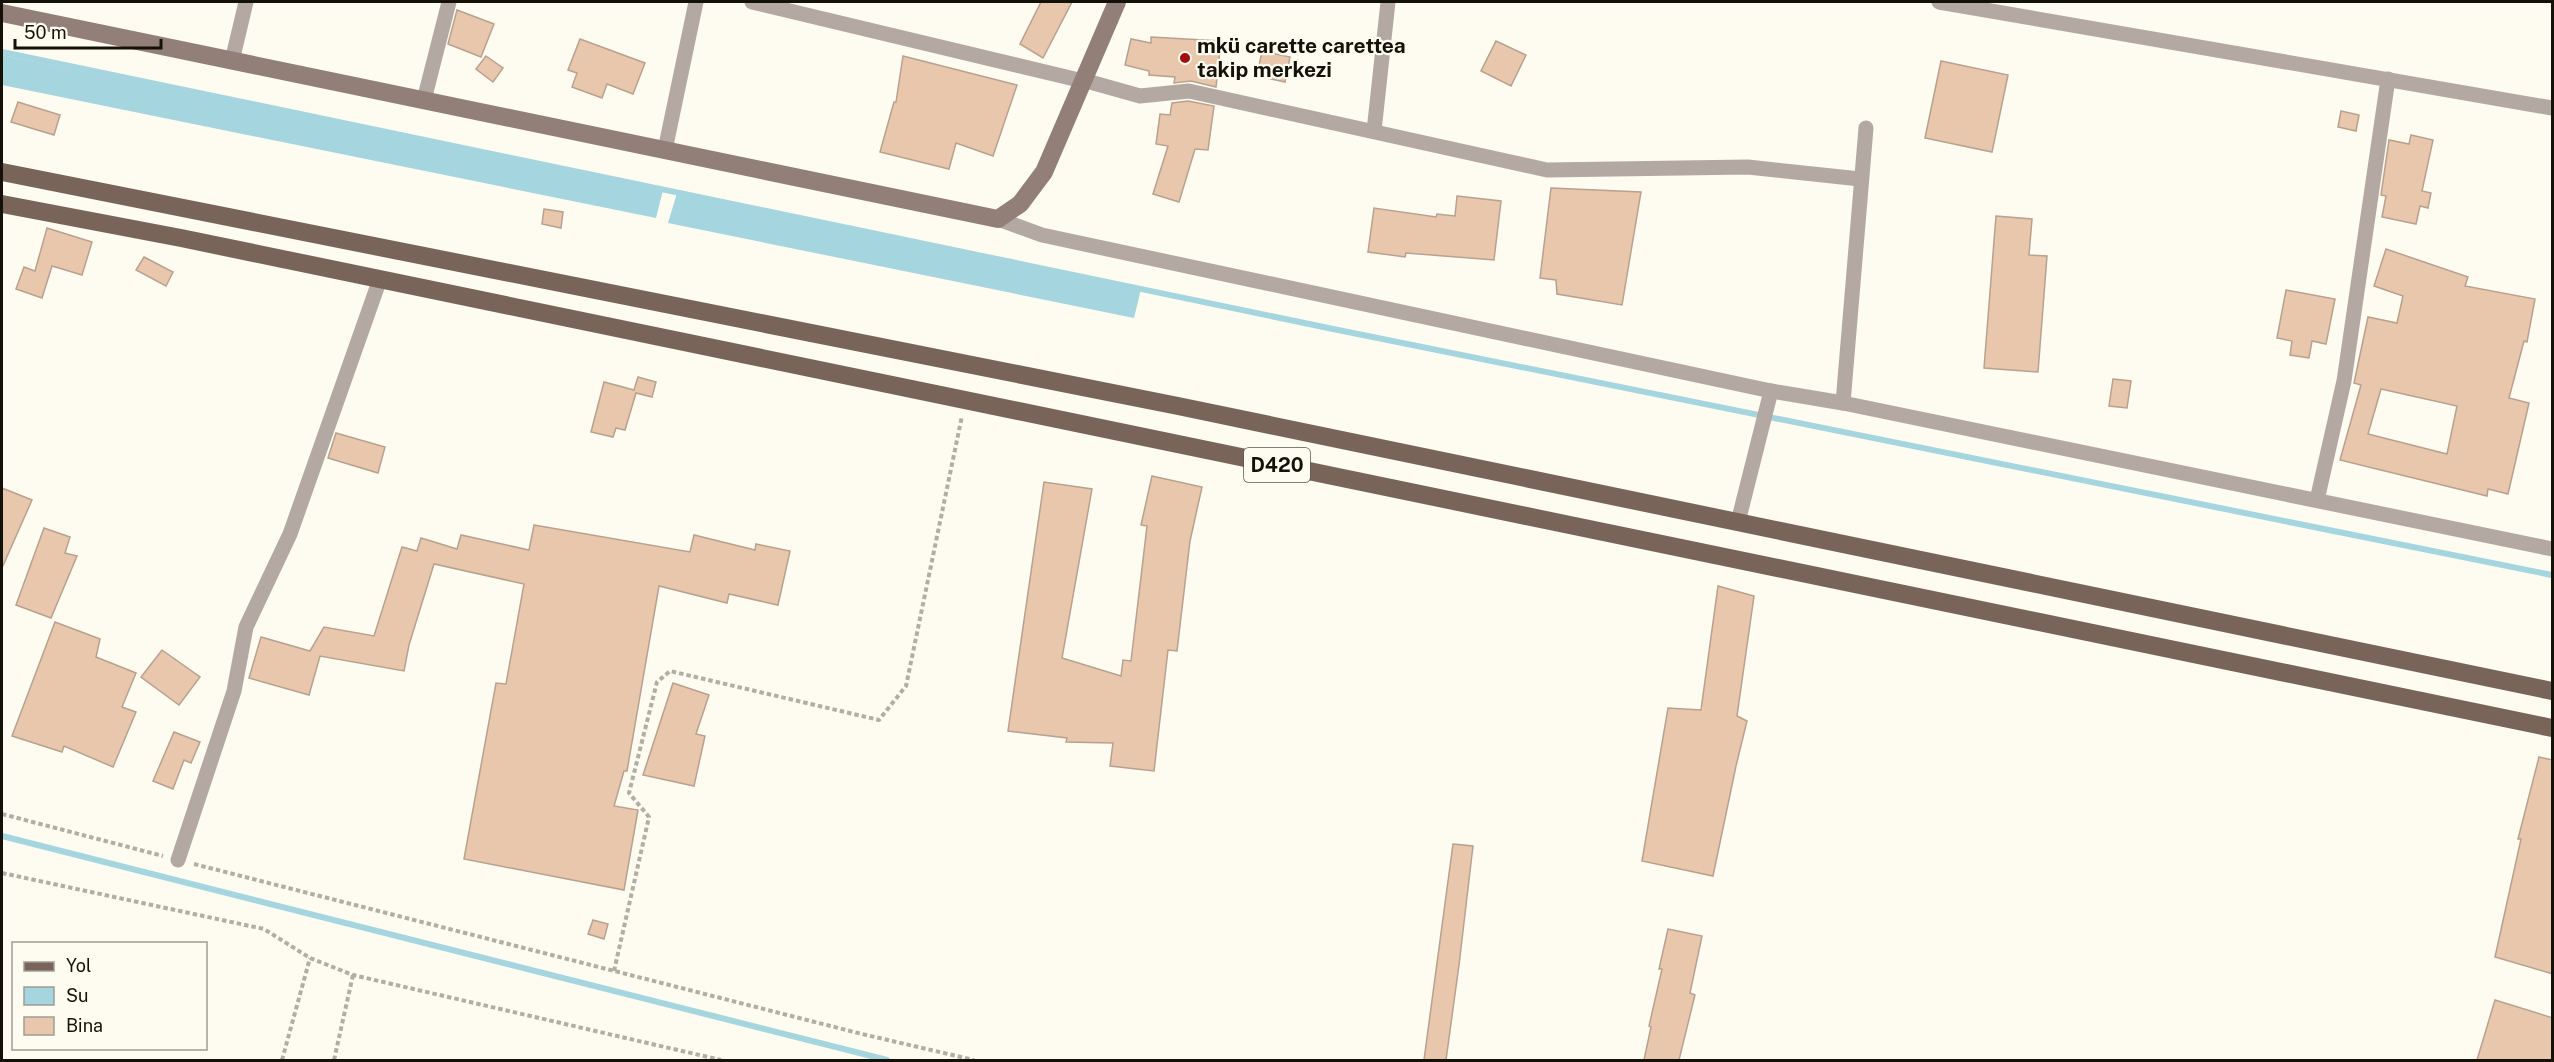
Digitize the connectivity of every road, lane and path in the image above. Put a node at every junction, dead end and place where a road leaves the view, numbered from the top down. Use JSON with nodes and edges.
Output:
{"nodes":[{"id":1,"x":246,"y":2,"type":"edge"},
{"id":2,"x":449,"y":2,"type":"edge"},
{"id":3,"x":696,"y":2,"type":"edge"},
{"id":4,"x":752,"y":2,"type":"edge"},
{"id":5,"x":1117,"y":2,"type":"edge"},
{"id":6,"x":1388,"y":2,"type":"edge"},
{"id":7,"x":1939,"y":2,"type":"edge"},
{"id":8,"x":2,"y":13,"type":"edge"},
{"id":9,"x":232,"y":61,"type":"junction"},
{"id":10,"x":2388,"y":79,"type":"junction"},
{"id":11,"x":1083,"y":81,"type":"junction"},
{"id":12,"x":424,"y":100,"type":"junction"},
{"id":13,"x":2553,"y":108,"type":"edge"},
{"id":14,"x":1866,"y":128,"type":"dead end"},
{"id":15,"x":1374,"y":131,"type":"junction"},
{"id":16,"x":665,"y":150,"type":"junction"},
{"id":17,"x":2,"y":172,"type":"edge"},
{"id":18,"x":1860,"y":179,"type":"junction"},
{"id":19,"x":2,"y":204,"type":"edge"},
{"id":20,"x":998,"y":219,"type":"junction"},
{"id":21,"x":380,"y":279,"type":"junction"},
{"id":22,"x":1771,"y":392,"type":"junction"},
{"id":23,"x":966,"y":401,"type":"junction"},
{"id":24,"x":1843,"y":403,"type":"junction"},
{"id":25,"x":2316,"y":500,"type":"junction"},
{"id":26,"x":1738,"y":522,"type":"junction"},
{"id":27,"x":2553,"y":549,"type":"edge"},
{"id":28,"x":2553,"y":691,"type":"edge"},
{"id":29,"x":2553,"y":728,"type":"edge"},
{"id":30,"x":2,"y":814,"type":"edge"},
{"id":31,"x":178,"y":860,"type":"junction"},
{"id":32,"x":2,"y":873,"type":"edge"},
{"id":33,"x":310,"y":958,"type":"junction"},
{"id":34,"x":614,"y":971,"type":"junction"},
{"id":35,"x":353,"y":975,"type":"junction"},
{"id":36,"x":282,"y":1060,"type":"edge"},
{"id":37,"x":334,"y":1060,"type":"edge"},
{"id":38,"x":722,"y":1060,"type":"edge"},
{"id":39,"x":974,"y":1060,"type":"edge"}],
"edges":[{"from":1,"to":9,"type":"street"},
{"from":2,"to":12,"type":"street"},
{"from":3,"to":16,"type":"street"},
{"from":4,"to":11,"type":"street"},
{"from":5,"to":11,"type":"street"},
{"from":6,"to":15,"type":"street"},
{"from":7,"to":10,"type":"street"},
{"from":8,"to":9,"type":"street"},
{"from":9,"to":12,"type":"street"},
{"from":10,"to":13,"type":"street"},
{"from":10,"to":25,"type":"street"},
{"from":11,"to":15,"type":"street"},
{"from":11,"to":20,"type":"street"},
{"from":12,"to":16,"type":"street"},
{"from":14,"to":18,"type":"street"},
{"from":15,"to":18,"type":"street"},
{"from":16,"to":20,"type":"street"},
{"from":17,"to":26,"type":"main road","number":"D420"},
{"from":18,"to":24,"type":"street"},
{"from":19,"to":21,"type":"main road","number":"D420"},
{"from":20,"to":22,"type":"street"},
{"from":21,"to":23,"type":"main road","number":"D420"},
{"from":21,"to":31,"type":"street"},
{"from":22,"to":24,"type":"street"},
{"from":22,"to":26,"type":"street"},
{"from":23,"to":29,"type":"main road","number":"D420"},
{"from":23,"to":34,"type":"path"},
{"from":24,"to":25,"type":"street"},
{"from":25,"to":27,"type":"street"},
{"from":26,"to":28,"type":"main road","number":"D420"},
{"from":30,"to":31,"type":"path"},
{"from":31,"to":34,"type":"path"},
{"from":32,"to":33,"type":"path"},
{"from":33,"to":35,"type":"path"},
{"from":33,"to":36,"type":"path"},
{"from":34,"to":39,"type":"path"},
{"from":35,"to":37,"type":"path"},
{"from":35,"to":38,"type":"path"}]}
